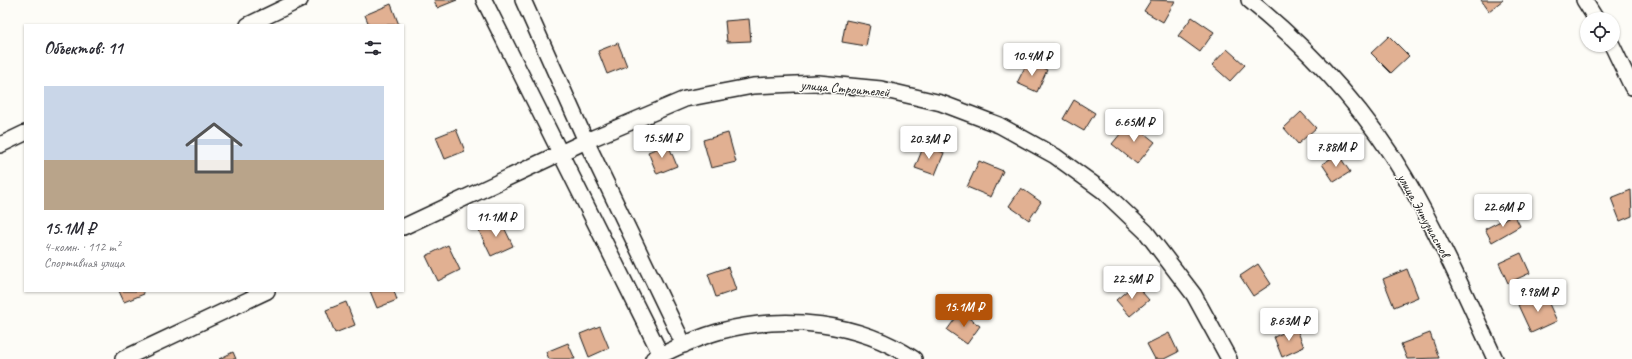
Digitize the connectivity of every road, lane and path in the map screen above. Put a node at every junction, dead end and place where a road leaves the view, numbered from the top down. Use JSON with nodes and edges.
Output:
{"nodes":[{"id":1,"x":300,"y":0,"type":"edge"},
{"id":2,"x":484,"y":0,"type":"edge"},
{"id":3,"x":523,"y":0,"type":"edge"},
{"id":4,"x":1249,"y":0,"type":"edge"},
{"id":5,"x":1584,"y":0,"type":"edge"},
{"id":6,"x":1592,"y":12,"type":"edge"},
{"id":7,"x":250,"y":24,"type":"edge"},
{"id":8,"x":1615,"y":52,"type":"edge"},
{"id":9,"x":1632,"y":86,"type":"edge"},
{"id":10,"x":24,"y":133,"type":"edge"},
{"id":11,"x":586,"y":141,"type":"junction"},
{"id":12,"x":0,"y":145,"type":"edge"},
{"id":13,"x":561,"y":152,"type":"junction"},
{"id":14,"x":404,"y":227,"type":"edge"},
{"id":15,"x":265,"y":292,"type":"edge"},
{"id":16,"x":684,"y":345,"type":"junction"},
{"id":17,"x":657,"y":357,"type":"edge"},
{"id":18,"x":123,"y":359,"type":"edge"},
{"id":19,"x":914,"y":359,"type":"edge"},
{"id":20,"x":1229,"y":359,"type":"edge"},
{"id":21,"x":1495,"y":359,"type":"edge"}],
"edges":[{"from":1,"to":7,"type":"street"},
{"from":2,"to":13,"type":"street"},
{"from":3,"to":11,"type":"street"},
{"from":4,"to":21,"type":"street","name":"улица Энтузиастов"},
{"from":5,"to":6,"type":"street"},
{"from":8,"to":9,"type":"street"},
{"from":10,"to":12,"type":"street"},
{"from":11,"to":13,"type":"street","name":"улица Строителей"},
{"from":11,"to":16,"type":"street"},
{"from":11,"to":20,"type":"street","name":"улица Строителей"},
{"from":13,"to":14,"type":"street","name":"улица Строителей"},
{"from":13,"to":17,"type":"street"},
{"from":15,"to":18,"type":"street"},
{"from":16,"to":17,"type":"street"},
{"from":16,"to":19,"type":"street"}]}
